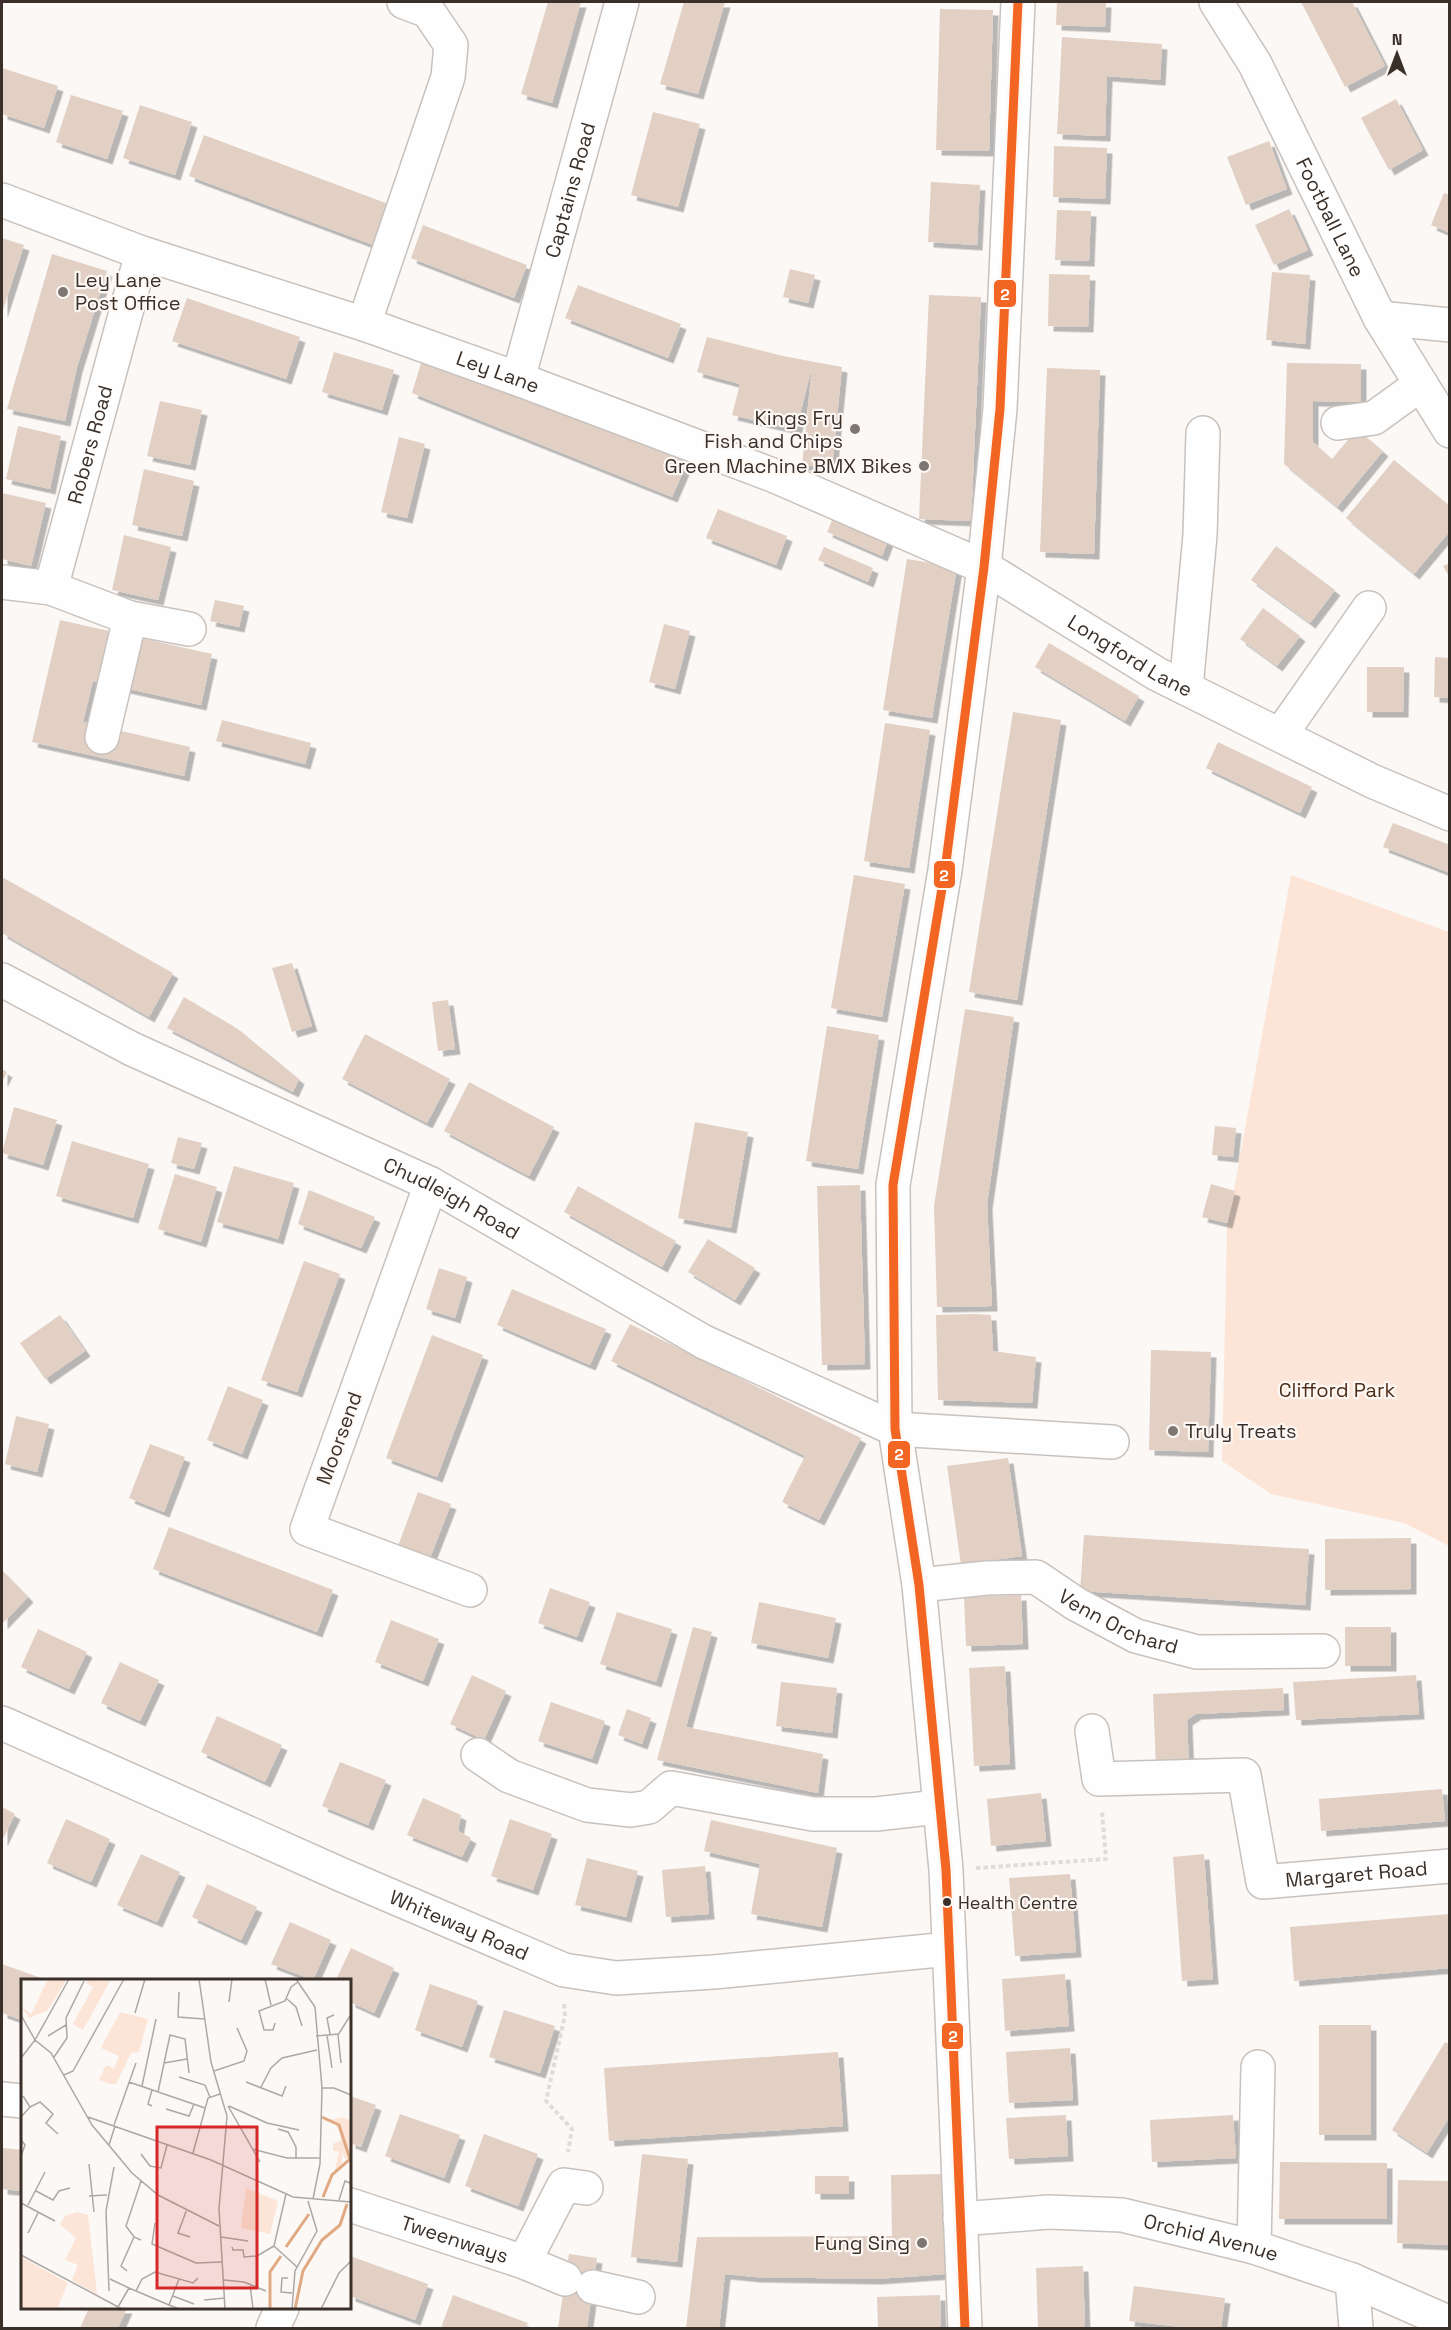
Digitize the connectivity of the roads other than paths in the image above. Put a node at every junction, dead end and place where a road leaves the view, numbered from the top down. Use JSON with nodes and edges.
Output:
{"nodes":[{"id":1,"x":404,"y":2,"type":"edge"},
{"id":2,"x":622,"y":2,"type":"edge"},
{"id":3,"x":1018,"y":2,"type":"edge"},
{"id":4,"x":1216,"y":2,"type":"edge"},
{"id":5,"x":2,"y":200,"type":"edge"},
{"id":6,"x":142,"y":253,"type":"junction"},
{"id":7,"x":1380,"y":318,"type":"junction"},
{"id":8,"x":364,"y":324,"type":"junction"},
{"id":9,"x":1449,"y":325,"type":"edge"},
{"id":10,"x":518,"y":379,"type":"junction"},
{"id":11,"x":1421,"y":384,"type":"junction"},
{"id":12,"x":1338,"y":423,"type":"dead end"},
{"id":13,"x":1449,"y":431,"type":"edge"},
{"id":14,"x":1203,"y":433,"type":"dead end"},
{"id":15,"x":984,"y":567,"type":"junction"},
{"id":16,"x":2,"y":582,"type":"edge"},
{"id":17,"x":51,"y":588,"type":"junction"},
{"id":18,"x":1369,"y":608,"type":"dead end"},
{"id":19,"x":130,"y":618,"type":"junction"},
{"id":20,"x":189,"y":629,"type":"dead end"},
{"id":21,"x":1186,"y":688,"type":"junction"},
{"id":22,"x":1281,"y":734,"type":"junction"},
{"id":23,"x":102,"y":737,"type":"dead end"},
{"id":24,"x":1449,"y":814,"type":"edge"},
{"id":25,"x":2,"y":980,"type":"edge"},
{"id":26,"x":431,"y":1184,"type":"junction"},
{"id":27,"x":895,"y":1429,"type":"junction"},
{"id":28,"x":1112,"y":1442,"type":"dead end"},
{"id":29,"x":918,"y":1585,"type":"junction"},
{"id":30,"x":470,"y":1590,"type":"dead end"},
{"id":31,"x":1323,"y":1651,"type":"dead end"},
{"id":32,"x":2,"y":1723,"type":"edge"},
{"id":33,"x":1092,"y":1731,"type":"dead end"},
{"id":34,"x":478,"y":1755,"type":"dead end"},
{"id":35,"x":938,"y":1807,"type":"junction"},
{"id":36,"x":1449,"y":1866,"type":"edge"},
{"id":37,"x":949,"y":1949,"type":"junction"},
{"id":38,"x":1258,"y":2067,"type":"dead end"},
{"id":39,"x":2,"y":2099,"type":"edge"},
{"id":40,"x":21,"y":2101,"type":"edge"},
{"id":41,"x":575,"y":2187,"type":"road end"},
{"id":42,"x":351,"y":2205,"type":"edge"},
{"id":43,"x":960,"y":2219,"type":"junction"},
{"id":44,"x":1254,"y":2247,"type":"junction"},
{"id":45,"x":524,"y":2262,"type":"junction"},
{"id":46,"x":1352,"y":2280,"type":"junction"},
{"id":47,"x":638,"y":2297,"type":"dead end"},
{"id":48,"x":281,"y":2309,"type":"edge"},
{"id":49,"x":1449,"y":2323,"type":"edge"},
{"id":50,"x":273,"y":2328,"type":"edge"},
{"id":51,"x":965,"y":2328,"type":"edge"},
{"id":52,"x":1356,"y":2328,"type":"edge"}],
"edges":[{"from":1,"to":8,"type":"street"},
{"from":2,"to":10,"type":"street","name":"Captains Road"},
{"from":3,"to":15,"type":"street"},
{"from":4,"to":7,"type":"street","name":"Football Lane"},
{"from":5,"to":6,"type":"street","name":"Ley Lane"},
{"from":6,"to":8,"type":"street","name":"Ley Lane"},
{"from":6,"to":17,"type":"street","name":"Robers Road"},
{"from":7,"to":9,"type":"street"},
{"from":7,"to":11,"type":"street","name":"Football Lane"},
{"from":8,"to":10,"type":"street","name":"Ley Lane"},
{"from":10,"to":15,"type":"street","name":"Ley Lane"},
{"from":11,"to":12,"type":"street"},
{"from":11,"to":13,"type":"street","name":"Football Lane"},
{"from":14,"to":21,"type":"street"},
{"from":15,"to":21,"type":"street","name":"Longford Lane"},
{"from":15,"to":27,"type":"street"},
{"from":16,"to":17,"type":"street"},
{"from":17,"to":19,"type":"street"},
{"from":18,"to":22,"type":"street"},
{"from":19,"to":20,"type":"street"},
{"from":19,"to":23,"type":"street"},
{"from":21,"to":22,"type":"street","name":"Longford Lane"},
{"from":22,"to":24,"type":"street","name":"Longford Lane"},
{"from":25,"to":26,"type":"street","name":"Chudleigh Road"},
{"from":26,"to":27,"type":"street","name":"Chudleigh Road"},
{"from":26,"to":30,"type":"street","name":"Moorsend"},
{"from":27,"to":28,"type":"street"},
{"from":27,"to":29,"type":"street"},
{"from":29,"to":31,"type":"street","name":"Venn Orchard"},
{"from":29,"to":35,"type":"street"},
{"from":32,"to":37,"type":"street","name":"Whiteway Road"},
{"from":33,"to":36,"type":"street","name":"Margaret Road"},
{"from":34,"to":35,"type":"street"},
{"from":35,"to":37,"type":"street"},
{"from":37,"to":43,"type":"street"},
{"from":38,"to":44,"type":"street"},
{"from":39,"to":40,"type":"street"},
{"from":41,"to":45,"type":"street","name":"Tweenways"},
{"from":42,"to":45,"type":"street","name":"Tweenways"},
{"from":43,"to":44,"type":"street","name":"Orchid Avenue"},
{"from":43,"to":51,"type":"street"},
{"from":44,"to":46,"type":"street","name":"Orchid Avenue"},
{"from":45,"to":47,"type":"street"},
{"from":46,"to":49,"type":"street","name":"Orchid Avenue"},
{"from":46,"to":52,"type":"street"},
{"from":48,"to":50,"type":"street"}]}
